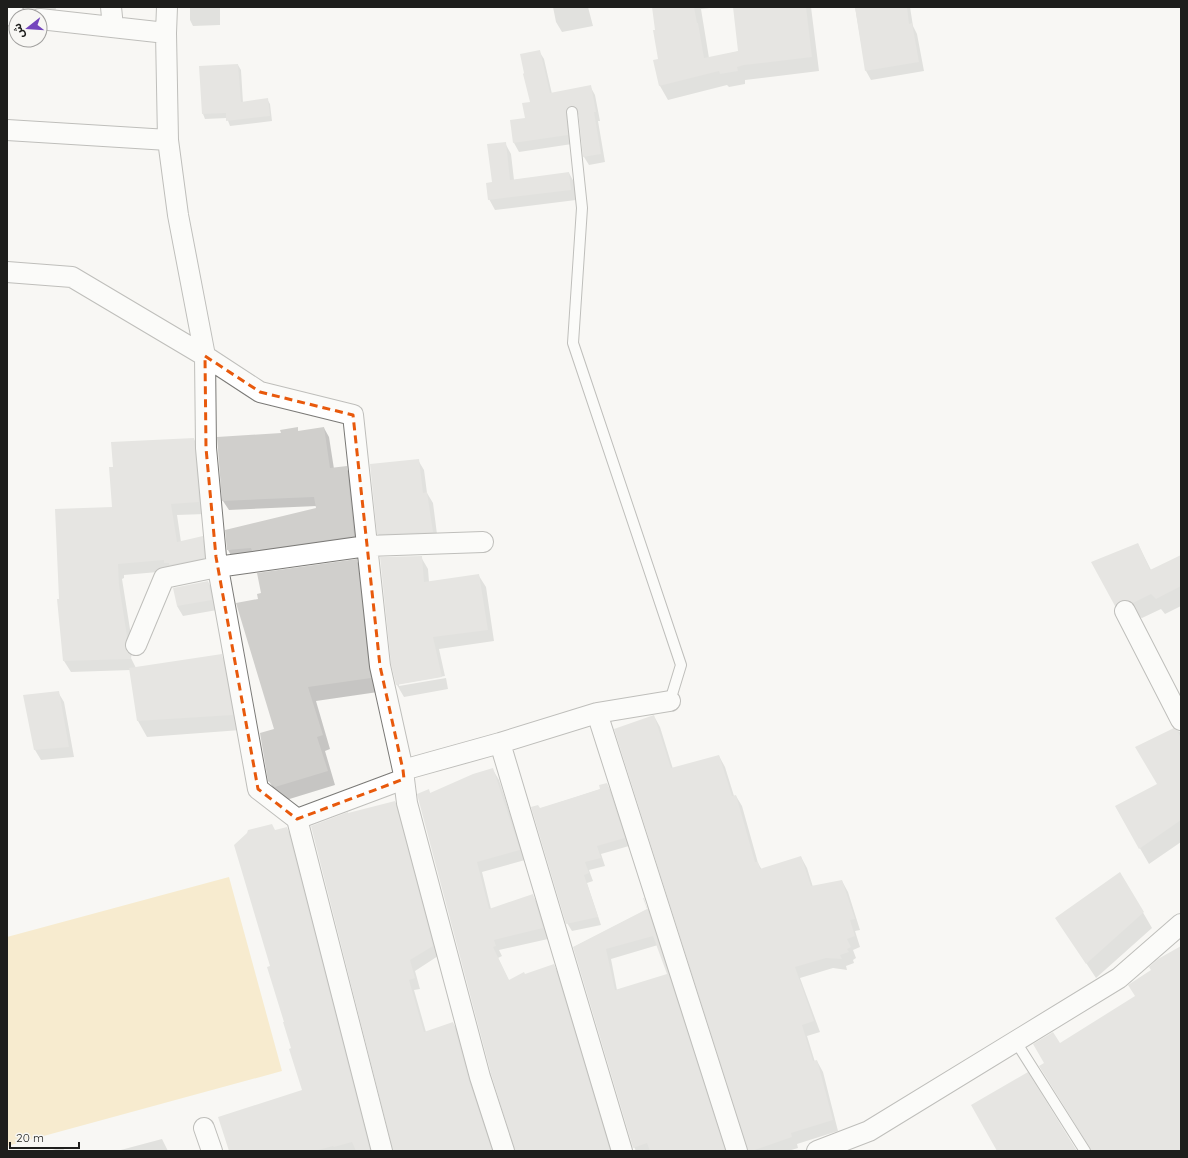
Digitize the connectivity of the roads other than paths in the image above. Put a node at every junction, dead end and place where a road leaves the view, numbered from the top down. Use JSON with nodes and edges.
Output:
{"nodes":[{"id":1,"x":110,"y":7,"type":"edge"},
{"id":2,"x":167,"y":7,"type":"edge"},
{"id":3,"x":48,"y":20,"type":"edge"},
{"id":4,"x":113,"y":27,"type":"junction"},
{"id":5,"x":166,"y":33,"type":"junction"},
{"id":6,"x":572,"y":112,"type":"dead end"},
{"id":7,"x":7,"y":130,"type":"edge"},
{"id":8,"x":168,"y":140,"type":"junction"},
{"id":9,"x":7,"y":272,"type":"edge"},
{"id":10,"x":205,"y":356,"type":"junction"},
{"id":11,"x":483,"y":542,"type":"dead end"},
{"id":12,"x":367,"y":546,"type":"junction"},
{"id":13,"x":218,"y":567,"type":"junction"},
{"id":14,"x":1125,"y":611,"type":"dead end"},
{"id":15,"x":136,"y":645,"type":"dead end"},
{"id":16,"x":670,"y":702,"type":"joint"},
{"id":17,"x":598,"y":713,"type":"junction"},
{"id":18,"x":1181,"y":720,"type":"edge"},
{"id":19,"x":500,"y":743,"type":"junction"},
{"id":20,"x":403,"y":774,"type":"junction"},
{"id":21,"x":297,"y":819,"type":"junction"},
{"id":22,"x":1181,"y":924,"type":"edge"},
{"id":23,"x":1016,"y":1042,"type":"junction"},
{"id":24,"x":204,"y":1128,"type":"dead end"},
{"id":25,"x":212,"y":1151,"type":"edge"},
{"id":26,"x":382,"y":1151,"type":"edge"},
{"id":27,"x":504,"y":1151,"type":"edge"},
{"id":28,"x":622,"y":1151,"type":"edge"},
{"id":29,"x":737,"y":1151,"type":"edge"},
{"id":30,"x":817,"y":1151,"type":"edge"},
{"id":31,"x":1085,"y":1151,"type":"edge"}],
"edges":[{"from":1,"to":4,"type":"street"},
{"from":2,"to":5,"type":"street"},
{"from":3,"to":4,"type":"street"},
{"from":4,"to":5,"type":"street"},
{"from":5,"to":8,"type":"street"},
{"from":6,"to":16,"type":"lane"},
{"from":7,"to":8,"type":"street"},
{"from":8,"to":10,"type":"street"},
{"from":9,"to":10,"type":"street"},
{"from":10,"to":12,"type":"street"},
{"from":10,"to":13,"type":"street"},
{"from":11,"to":12,"type":"street"},
{"from":12,"to":13,"type":"street"},
{"from":12,"to":20,"type":"street"},
{"from":13,"to":15,"type":"street"},
{"from":13,"to":21,"type":"street"},
{"from":14,"to":18,"type":"street"},
{"from":16,"to":17,"type":"street"},
{"from":17,"to":19,"type":"street"},
{"from":17,"to":29,"type":"street"},
{"from":19,"to":20,"type":"street"},
{"from":19,"to":28,"type":"street"},
{"from":20,"to":21,"type":"street"},
{"from":20,"to":27,"type":"street"},
{"from":21,"to":26,"type":"street"},
{"from":22,"to":23,"type":"street"},
{"from":23,"to":30,"type":"street"},
{"from":23,"to":31,"type":"lane"},
{"from":24,"to":25,"type":"street"}]}
